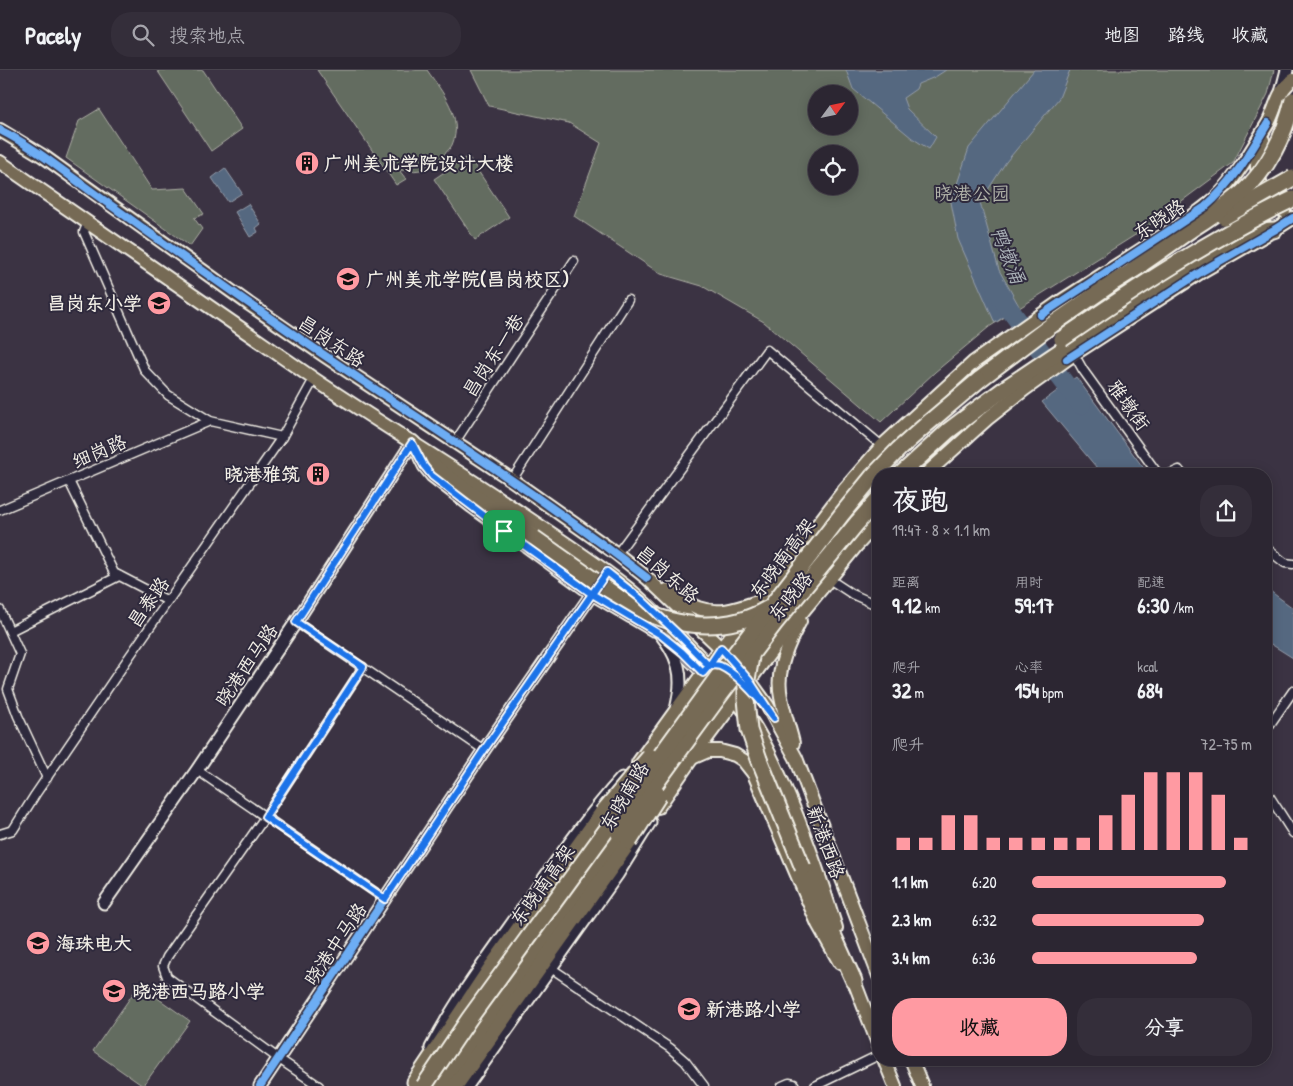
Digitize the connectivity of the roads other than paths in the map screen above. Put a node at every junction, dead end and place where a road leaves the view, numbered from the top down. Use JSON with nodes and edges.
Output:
{"nodes":[{"id":1,"x":1287,"y":70,"type":"edge"},
{"id":2,"x":1293,"y":80,"type":"edge"},
{"id":3,"x":1282,"y":89,"type":"junction"},
{"id":4,"x":1293,"y":100,"type":"edge"},
{"id":5,"x":1268,"y":123,"type":"junction"},
{"id":6,"x":0,"y":130,"type":"edge"},
{"id":7,"x":0,"y":162,"type":"edge"},
{"id":8,"x":1293,"y":178,"type":"edge"},
{"id":9,"x":1293,"y":198,"type":"edge"},
{"id":10,"x":1293,"y":216,"type":"edge"},
{"id":11,"x":88,"y":222,"type":"junction"},
{"id":12,"x":1274,"y":230,"type":"junction"},
{"id":13,"x":574,"y":261,"type":"dead end"},
{"id":14,"x":1133,"y":270,"type":"junction"},
{"id":15,"x":628,"y":300,"type":"dead end"},
{"id":16,"x":1045,"y":321,"type":"junction"},
{"id":17,"x":1008,"y":348,"type":"junction"},
{"id":18,"x":1070,"y":357,"type":"junction"},
{"id":19,"x":314,"y":379,"type":"junction"},
{"id":20,"x":210,"y":421,"type":"junction"},
{"id":21,"x":282,"y":437,"type":"junction"},
{"id":22,"x":455,"y":442,"type":"junction"},
{"id":23,"x":412,"y":443,"type":"junction"},
{"id":24,"x":882,"y":446,"type":"junction"},
{"id":25,"x":881,"y":468,"type":"edge"},
{"id":26,"x":907,"y":468,"type":"edge"},
{"id":27,"x":908,"y":468,"type":"edge"},
{"id":28,"x":933,"y":468,"type":"edge"},
{"id":29,"x":1154,"y":468,"type":"edge"},
{"id":30,"x":872,"y":479,"type":"edge"},
{"id":31,"x":512,"y":480,"type":"junction"},
{"id":32,"x":69,"y":481,"type":"junction"},
{"id":33,"x":872,"y":506,"type":"edge"},
{"id":34,"x":0,"y":510,"type":"edge"},
{"id":35,"x":857,"y":523,"type":"junction"},
{"id":36,"x":872,"y":529,"type":"edge"},
{"id":37,"x":1272,"y":553,"type":"edge"},
{"id":38,"x":617,"y":554,"type":"junction"},
{"id":39,"x":1293,"y":564,"type":"edge"},
{"id":40,"x":607,"y":572,"type":"junction"},
{"id":41,"x":780,"y":574,"type":"junction"},
{"id":42,"x":119,"y":576,"type":"junction"},
{"id":43,"x":647,"y":578,"type":"junction"},
{"id":44,"x":829,"y":579,"type":"junction"},
{"id":45,"x":592,"y":594,"type":"junction"},
{"id":46,"x":780,"y":594,"type":"junction"},
{"id":47,"x":811,"y":600,"type":"junction"},
{"id":48,"x":168,"y":601,"type":"junction"},
{"id":49,"x":760,"y":601,"type":"junction"},
{"id":50,"x":872,"y":603,"type":"edge"},
{"id":51,"x":0,"y":610,"type":"edge"},
{"id":52,"x":296,"y":622,"type":"junction"},
{"id":53,"x":10,"y":631,"type":"junction"},
{"id":54,"x":661,"y":635,"type":"junction"},
{"id":55,"x":719,"y":646,"type":"junction"},
{"id":56,"x":363,"y":667,"type":"junction"},
{"id":57,"x":706,"y":670,"type":"junction"},
{"id":58,"x":747,"y":682,"type":"junction"},
{"id":59,"x":723,"y":690,"type":"junction"},
{"id":60,"x":1293,"y":691,"type":"edge"},
{"id":61,"x":675,"y":712,"type":"junction"},
{"id":62,"x":774,"y":718,"type":"junction"},
{"id":63,"x":1272,"y":721,"type":"edge"},
{"id":64,"x":757,"y":730,"type":"junction"},
{"id":65,"x":484,"y":750,"type":"junction"},
{"id":66,"x":641,"y":758,"type":"junction"},
{"id":67,"x":692,"y":758,"type":"junction"},
{"id":68,"x":799,"y":765,"type":"junction"},
{"id":69,"x":197,"y":770,"type":"junction"},
{"id":70,"x":47,"y":778,"type":"junction"},
{"id":71,"x":1272,"y":800,"type":"edge"},
{"id":72,"x":659,"y":806,"type":"junction"},
{"id":73,"x":610,"y":812,"type":"junction"},
{"id":74,"x":265,"y":817,"type":"junction"},
{"id":75,"x":629,"y":824,"type":"junction"},
{"id":76,"x":1293,"y":833,"type":"edge"},
{"id":77,"x":0,"y":834,"type":"edge"},
{"id":78,"x":619,"y":842,"type":"junction"},
{"id":79,"x":385,"y":899,"type":"junction"},
{"id":80,"x":104,"y":903,"type":"dead end"},
{"id":81,"x":872,"y":958,"type":"edge"},
{"id":82,"x":551,"y":968,"type":"junction"},
{"id":83,"x":854,"y":981,"type":"junction"},
{"id":84,"x":872,"y":1028,"type":"edge"},
{"id":85,"x":872,"y":1058,"type":"edge"},
{"id":86,"x":279,"y":1059,"type":"junction"},
{"id":87,"x":887,"y":1066,"type":"edge"},
{"id":88,"x":914,"y":1066,"type":"edge"},
{"id":89,"x":417,"y":1085,"type":"edge"},
{"id":90,"x":260,"y":1086,"type":"edge"},
{"id":91,"x":319,"y":1086,"type":"edge"},
{"id":92,"x":443,"y":1086,"type":"edge"},
{"id":93,"x":454,"y":1086,"type":"edge"},
{"id":94,"x":467,"y":1086,"type":"edge"},
{"id":95,"x":704,"y":1086,"type":"edge"},
{"id":96,"x":782,"y":1086,"type":"edge"},
{"id":97,"x":795,"y":1086,"type":"edge"},
{"id":98,"x":815,"y":1086,"type":"edge"},
{"id":99,"x":895,"y":1086,"type":"edge"},
{"id":100,"x":922,"y":1086,"type":"edge"}],
"edges":[{"from":1,"to":3,"type":"street"},
{"from":2,"to":3,"type":"main road","name":"东晓路"},
{"from":3,"to":5,"type":"main road","name":"东晓路"},
{"from":4,"to":14,"type":"highway","bridge":true},
{"from":5,"to":10,"type":"main road"},
{"from":5,"to":16,"type":"main road","name":"东晓路"},
{"from":6,"to":22,"type":"main road","name":"昌岗东路"},
{"from":7,"to":11,"type":"main road","name":"昌岗东路"},
{"from":8,"to":14,"type":"highway","name":"东晓南高架","bridge":true},
{"from":9,"to":26,"type":"highway","bridge":true},
{"from":10,"to":12,"type":"main road"},
{"from":11,"to":19,"type":"main road","name":"昌岗东路"},
{"from":11,"to":20,"type":"street"},
{"from":12,"to":18,"type":"main road"},
{"from":12,"to":27,"type":"highway"},
{"from":13,"to":22,"type":"street","name":"昌岗东一巷"},
{"from":14,"to":16,"type":"highway","name":"东晓南高架","bridge":true},
{"from":15,"to":31,"type":"street"},
{"from":16,"to":17,"type":"highway","name":"东晓南高架"},
{"from":17,"to":24,"type":"main road","name":"东晓路"},
{"from":17,"to":25,"type":"highway","name":"东晓南高架","bridge":true},
{"from":18,"to":28,"type":"main road"},
{"from":18,"to":29,"type":"street","name":"雅墩街"},
{"from":19,"to":21,"type":"street","name":"昌泰路"},
{"from":19,"to":23,"type":"main road","name":"昌岗东路"},
{"from":20,"to":21,"type":"street"},
{"from":20,"to":32,"type":"street","name":"细岗路"},
{"from":21,"to":48,"type":"street","name":"昌泰路"},
{"from":22,"to":31,"type":"main road","name":"昌岗东路"},
{"from":23,"to":35,"type":"highway","bridge":true},
{"from":23,"to":40,"type":"main road","name":"昌岗东路"},
{"from":23,"to":45,"type":"street"},
{"from":23,"to":52,"type":"street","name":"晓港西马路"},
{"from":24,"to":38,"type":"street"},
{"from":24,"to":41,"type":"main road","name":"东晓路"},
{"from":30,"to":46,"type":"highway","name":"东晓南高架","bridge":true},
{"from":31,"to":38,"type":"main road","name":"昌岗东路"},
{"from":32,"to":34,"type":"street","name":"细岗路"},
{"from":32,"to":42,"type":"street"},
{"from":33,"to":35,"type":"highway","name":"东晓南高架"},
{"from":35,"to":59,"type":"highway","name":"东晓南高架","bridge":true},
{"from":36,"to":44,"type":"main road","name":"东晓路"},
{"from":37,"to":39,"type":"street"},
{"from":38,"to":43,"type":"main road","name":"昌岗东路"},
{"from":40,"to":45,"type":"street","name":"晓港中马路"},
{"from":40,"to":54,"type":"street"},
{"from":40,"to":57,"type":"main road","name":"昌岗东路"},
{"from":41,"to":47,"type":"street"},
{"from":41,"to":49,"type":"main road","name":"东晓路"},
{"from":42,"to":48,"type":"street"},
{"from":42,"to":53,"type":"street"},
{"from":43,"to":49,"type":"main road"},
{"from":43,"to":55,"type":"main road","name":"昌岗东路"},
{"from":44,"to":47,"type":"main road","name":"东晓路"},
{"from":44,"to":50,"type":"street"},
{"from":45,"to":54,"type":"street"},
{"from":45,"to":65,"type":"street","name":"晓港中马路"},
{"from":46,"to":59,"type":"highway","name":"东晓南高架","bridge":true},
{"from":46,"to":83,"type":"highway","bridge":true},
{"from":47,"to":58,"type":"main road","name":"东晓路"},
{"from":47,"to":68,"type":"main road"},
{"from":48,"to":70,"type":"street","name":"昌泰路"},
{"from":49,"to":55,"type":"main road","name":"东晓路"},
{"from":51,"to":53,"type":"street"},
{"from":52,"to":56,"type":"street"},
{"from":52,"to":69,"type":"street","name":"晓港西马路"},
{"from":53,"to":70,"type":"street"},
{"from":54,"to":57,"type":"street"},
{"from":54,"to":61,"type":"street"},
{"from":55,"to":57,"type":"main road","name":"东晓路"},
{"from":55,"to":58,"type":"main road","name":"新港西路"},
{"from":55,"to":59,"type":"main road"},
{"from":56,"to":65,"type":"street"},
{"from":56,"to":74,"type":"street"},
{"from":57,"to":59,"type":"main road","name":"新港西路"},
{"from":57,"to":61,"type":"main road","name":"东晓南路"},
{"from":58,"to":59,"type":"main road","name":"东晓路"},
{"from":58,"to":59,"type":"main road"},
{"from":58,"to":62,"type":"main road","name":"新港西路"},
{"from":59,"to":64,"type":"main road","name":"新港西路"},
{"from":59,"to":67,"type":"main road","name":"东晓南路"},
{"from":59,"to":75,"type":"main road","name":"东晓南路"},
{"from":59,"to":89,"type":"highway","name":"东晓南高架","bridge":true},
{"from":59,"to":89,"type":"highway","bridge":true},
{"from":59,"to":92,"type":"highway","name":"东晓南高架","bridge":true},
{"from":59,"to":93,"type":"highway","bridge":true},
{"from":60,"to":63,"type":"street"},
{"from":61,"to":66,"type":"main road","name":"东晓南路"},
{"from":62,"to":64,"type":"main road"},
{"from":62,"to":68,"type":"main road","name":"新港西路"},
{"from":64,"to":83,"type":"main road","name":"新港西路"},
{"from":65,"to":79,"type":"street","name":"晓港中马路"},
{"from":66,"to":73,"type":"main road","name":"东晓南路"},
{"from":66,"to":89,"type":"street","name":"东晓南路"},
{"from":67,"to":72,"type":"main road","name":"东晓南路"},
{"from":67,"to":83,"type":"main road"},
{"from":68,"to":81,"type":"main road","name":"新港西路"},
{"from":69,"to":74,"type":"street"},
{"from":69,"to":80,"type":"street","name":"晓港西马路"},
{"from":70,"to":77,"type":"street","name":"昌泰路"},
{"from":71,"to":76,"type":"street"},
{"from":72,"to":78,"type":"main road"},
{"from":72,"to":82,"type":"street","name":"东晓南路"},
{"from":73,"to":75,"type":"street"},
{"from":73,"to":89,"type":"main road","name":"东晓南路"},
{"from":74,"to":79,"type":"street"},
{"from":74,"to":86,"type":"street"},
{"from":75,"to":78,"type":"main road","name":"东晓南路"},
{"from":78,"to":92,"type":"main road","name":"东晓南路"},
{"from":79,"to":86,"type":"street","name":"晓港中马路"},
{"from":82,"to":94,"type":"street","name":"东晓南路"},
{"from":82,"to":95,"type":"street"},
{"from":83,"to":84,"type":"main road","name":"新港西路"},
{"from":85,"to":98,"type":"street"},
{"from":86,"to":90,"type":"street","name":"晓港中马路"},
{"from":86,"to":91,"type":"street"},
{"from":87,"to":99,"type":"main road"},
{"from":88,"to":100,"type":"main road"},
{"from":96,"to":97,"type":"street"}]}
